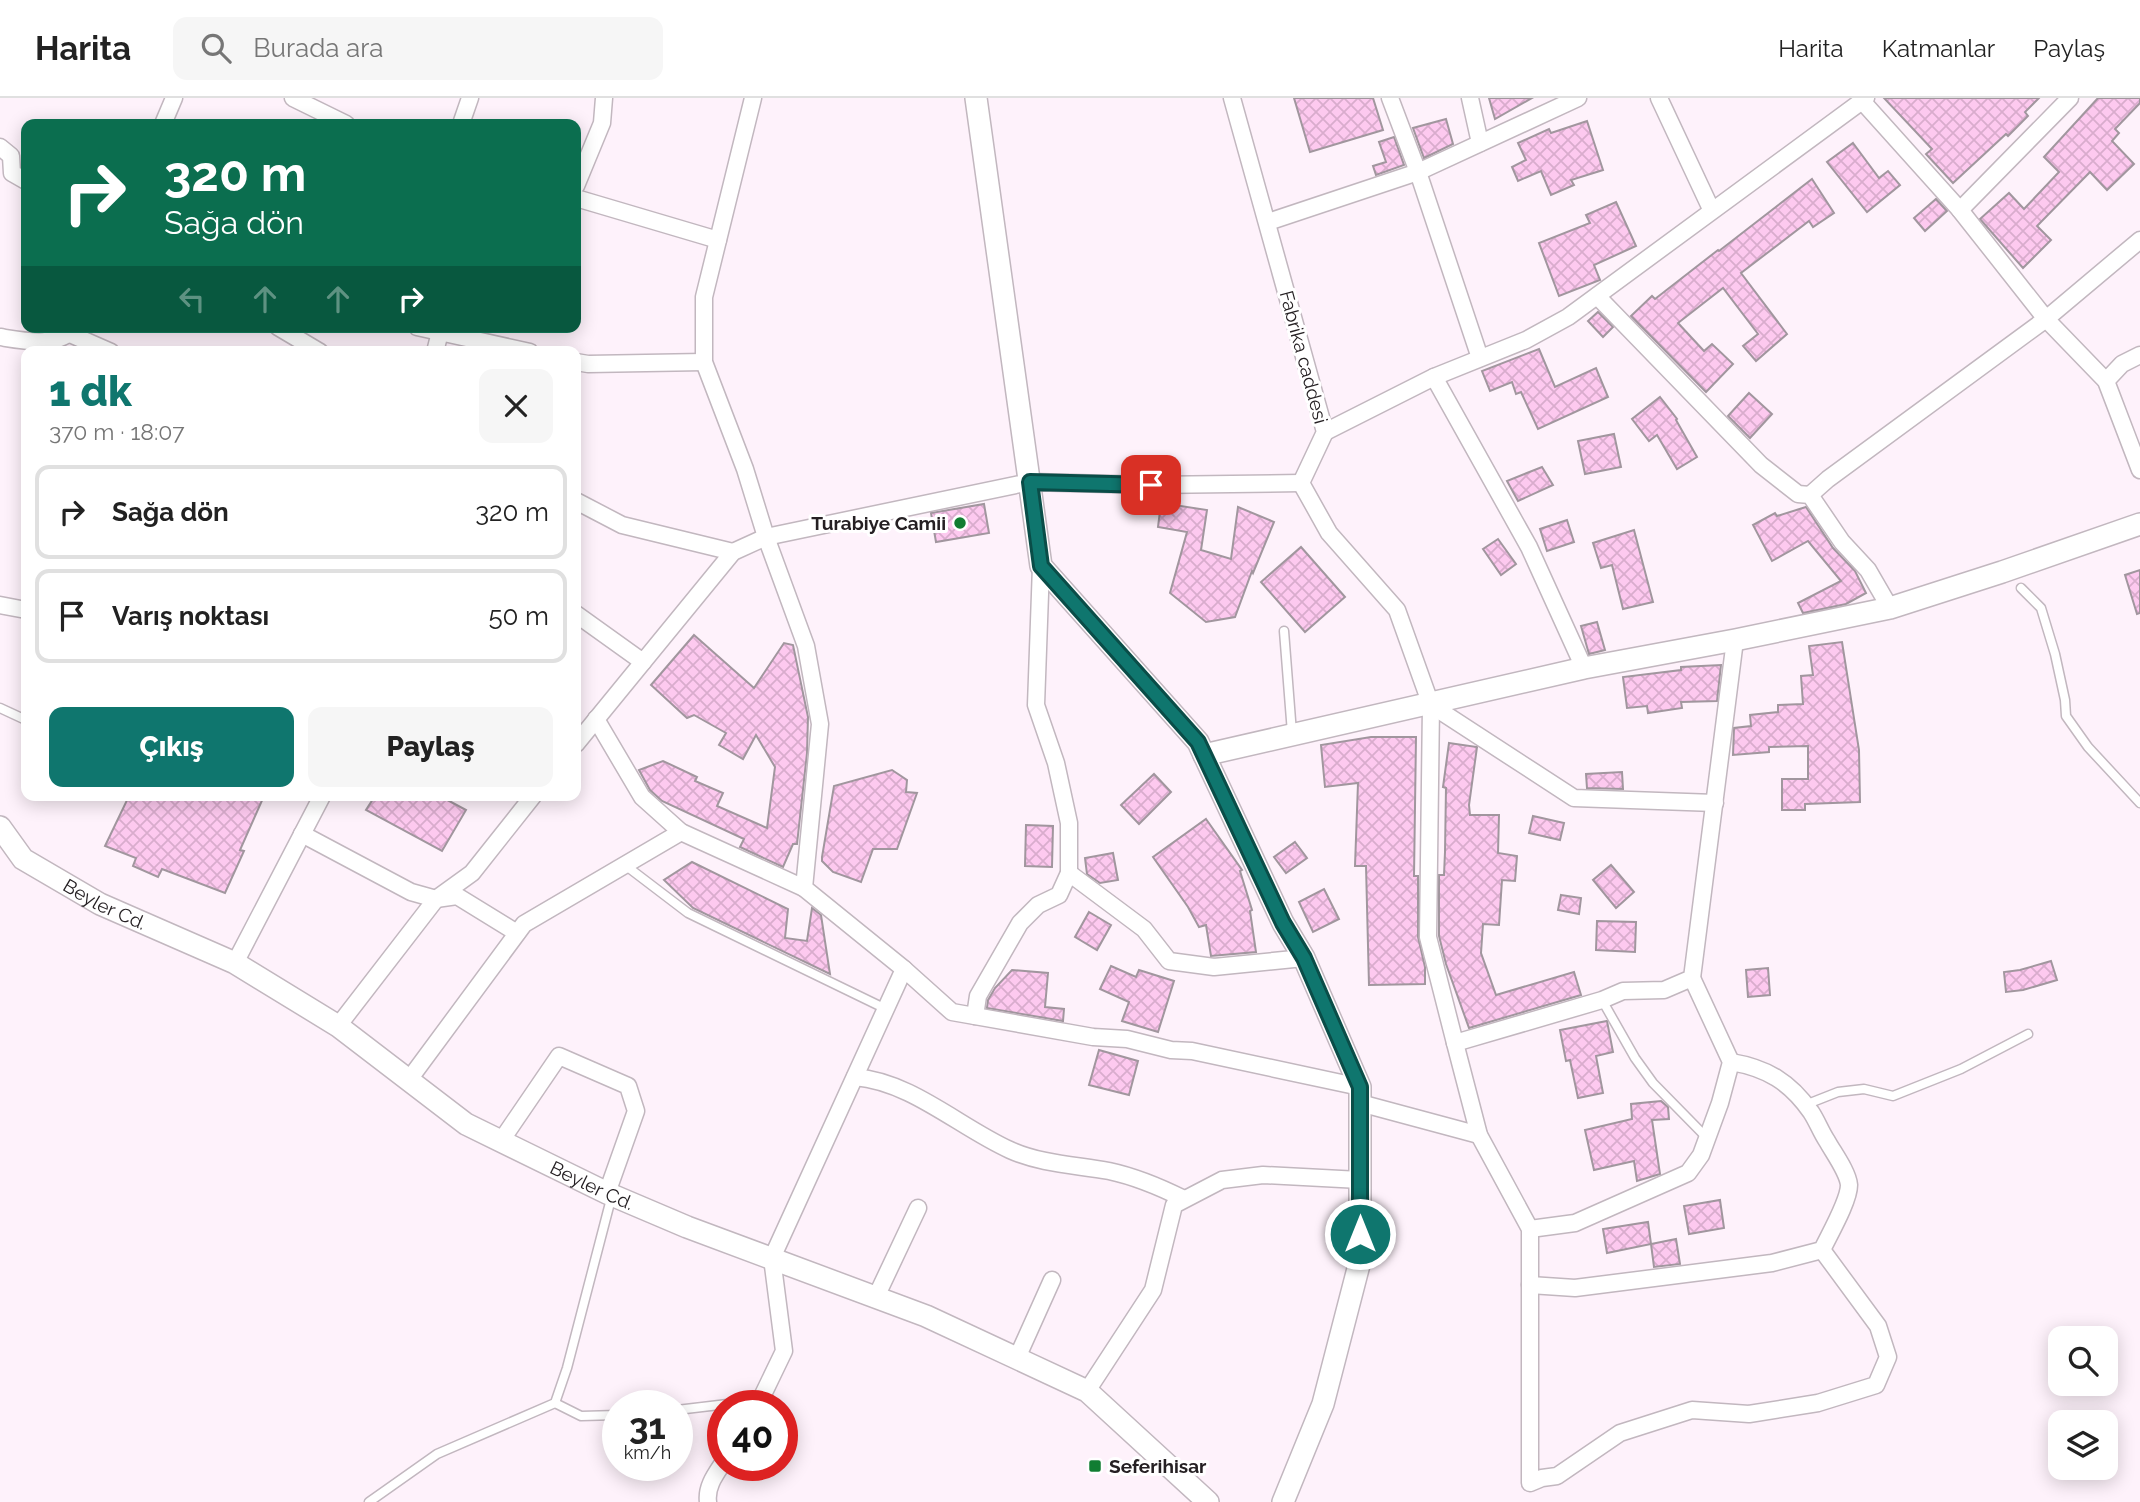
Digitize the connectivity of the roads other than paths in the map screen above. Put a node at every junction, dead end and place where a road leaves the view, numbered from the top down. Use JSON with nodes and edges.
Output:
{"nodes":[{"id":1,"x":174,"y":98,"type":"edge"},
{"id":2,"x":293,"y":98,"type":"edge"},
{"id":3,"x":470,"y":98,"type":"edge"},
{"id":4,"x":604,"y":98,"type":"edge"},
{"id":5,"x":753,"y":98,"type":"edge"},
{"id":6,"x":976,"y":98,"type":"edge"},
{"id":7,"x":1232,"y":98,"type":"edge"},
{"id":8,"x":1390,"y":98,"type":"edge"},
{"id":9,"x":1470,"y":98,"type":"edge"},
{"id":10,"x":1578,"y":98,"type":"edge"},
{"id":11,"x":1659,"y":98,"type":"edge"},
{"id":12,"x":2070,"y":98,"type":"edge"},
{"id":13,"x":1864,"y":100,"type":"edge"},
{"id":14,"x":165,"y":119,"type":"edge"},
{"id":15,"x":336,"y":119,"type":"edge"},
{"id":16,"x":463,"y":119,"type":"edge"},
{"id":17,"x":1480,"y":143,"type":"junction"},
{"id":18,"x":0,"y":147,"type":"edge"},
{"id":19,"x":1418,"y":172,"type":"junction"},
{"id":20,"x":581,"y":174,"type":"edge"},
{"id":21,"x":21,"y":178,"type":"edge"},
{"id":22,"x":581,"y":199,"type":"edge"},
{"id":23,"x":1712,"y":209,"type":"junction"},
{"id":24,"x":1960,"y":210,"type":"junction"},
{"id":25,"x":1268,"y":222,"type":"junction"},
{"id":26,"x":718,"y":240,"type":"junction"},
{"id":27,"x":2140,"y":240,"type":"edge"},
{"id":28,"x":1597,"y":296,"type":"junction"},
{"id":29,"x":2046,"y":319,"type":"junction"},
{"id":30,"x":69,"y":333,"type":"edge"},
{"id":31,"x":77,"y":333,"type":"edge"},
{"id":32,"x":288,"y":333,"type":"edge"},
{"id":33,"x":457,"y":333,"type":"edge"},
{"id":34,"x":490,"y":335,"type":"edge"},
{"id":35,"x":0,"y":337,"type":"edge"},
{"id":36,"x":100,"y":346,"type":"edge"},
{"id":37,"x":310,"y":346,"type":"edge"},
{"id":38,"x":516,"y":346,"type":"edge"},
{"id":39,"x":2140,"y":355,"type":"edge"},
{"id":40,"x":1480,"y":358,"type":"junction"},
{"id":41,"x":704,"y":362,"type":"junction"},
{"id":42,"x":581,"y":363,"type":"edge"},
{"id":43,"x":1434,"y":377,"type":"junction"},
{"id":44,"x":2106,"y":381,"type":"junction"},
{"id":45,"x":1325,"y":432,"type":"junction"},
{"id":46,"x":2140,"y":470,"type":"edge"},
{"id":47,"x":1030,"y":482,"type":"junction"},
{"id":48,"x":1301,"y":483,"type":"junction"},
{"id":49,"x":1810,"y":495,"type":"junction"},
{"id":50,"x":581,"y":504,"type":"edge"},
{"id":51,"x":2140,"y":524,"type":"edge"},
{"id":52,"x":766,"y":537,"type":"junction"},
{"id":53,"x":733,"y":552,"type":"junction"},
{"id":54,"x":1041,"y":566,"type":"junction"},
{"id":55,"x":2021,"y":589,"type":"dead end"},
{"id":56,"x":0,"y":606,"type":"edge"},
{"id":57,"x":1889,"y":608,"type":"junction"},
{"id":58,"x":21,"y":609,"type":"edge"},
{"id":59,"x":581,"y":618,"type":"edge"},
{"id":60,"x":1284,"y":631,"type":"dead end"},
{"id":61,"x":1735,"y":640,"type":"junction"},
{"id":62,"x":643,"y":662,"type":"junction"},
{"id":63,"x":1584,"y":668,"type":"junction"},
{"id":64,"x":1431,"y":705,"type":"junction"},
{"id":65,"x":0,"y":708,"type":"edge"},
{"id":66,"x":21,"y":718,"type":"edge"},
{"id":67,"x":596,"y":719,"type":"junction"},
{"id":68,"x":1292,"y":735,"type":"junction"},
{"id":69,"x":581,"y":738,"type":"edge"},
{"id":70,"x":1204,"y":755,"type":"junction"},
{"id":71,"x":318,"y":801,"type":"edge"},
{"id":72,"x":529,"y":801,"type":"edge"},
{"id":73,"x":1715,"y":803,"type":"junction"},
{"id":74,"x":2140,"y":803,"type":"edge"},
{"id":75,"x":0,"y":827,"type":"edge"},
{"id":76,"x":681,"y":832,"type":"junction"},
{"id":77,"x":302,"y":834,"type":"junction"},
{"id":78,"x":625,"y":865,"type":"junction"},
{"id":79,"x":1069,"y":873,"type":"junction"},
{"id":80,"x":804,"y":888,"type":"junction"},
{"id":81,"x":436,"y":898,"type":"junction"},
{"id":82,"x":517,"y":933,"type":"junction"},
{"id":83,"x":1304,"y":958,"type":"junction"},
{"id":84,"x":235,"y":963,"type":"junction"},
{"id":85,"x":904,"y":969,"type":"junction"},
{"id":86,"x":1692,"y":978,"type":"junction"},
{"id":87,"x":1602,"y":1000,"type":"junction"},
{"id":88,"x":886,"y":1009,"type":"junction"},
{"id":89,"x":975,"y":1016,"type":"junction"},
{"id":90,"x":338,"y":1026,"type":"junction"},
{"id":91,"x":2028,"y":1034,"type":"dead end"},
{"id":92,"x":1455,"y":1043,"type":"junction"},
{"id":93,"x":1731,"y":1062,"type":"junction"},
{"id":94,"x":855,"y":1077,"type":"junction"},
{"id":95,"x":408,"y":1081,"type":"junction"},
{"id":96,"x":1360,"y":1095,"type":"junction"},
{"id":97,"x":1805,"y":1105,"type":"junction"},
{"id":98,"x":1479,"y":1135,"type":"junction"},
{"id":99,"x":1708,"y":1139,"type":"junction"},
{"id":100,"x":501,"y":1141,"type":"junction"},
{"id":101,"x":1360,"y":1180,"type":"junction"},
{"id":102,"x":609,"y":1194,"type":"junction"},
{"id":103,"x":1184,"y":1199,"type":"junction"},
{"id":104,"x":918,"y":1208,"type":"dead end"},
{"id":105,"x":1530,"y":1229,"type":"junction"},
{"id":106,"x":1822,"y":1250,"type":"junction"},
{"id":107,"x":772,"y":1258,"type":"junction"},
{"id":108,"x":1052,"y":1280,"type":"dead end"},
{"id":109,"x":1530,"y":1285,"type":"junction"},
{"id":110,"x":876,"y":1297,"type":"junction"},
{"id":111,"x":1017,"y":1359,"type":"junction"},
{"id":112,"x":765,"y":1390,"type":"edge"},
{"id":113,"x":1087,"y":1391,"type":"junction"},
{"id":114,"x":555,"y":1404,"type":"junction"},
{"id":115,"x":602,"y":1415,"type":"edge"},
{"id":116,"x":712,"y":1481,"type":"edge"},
{"id":117,"x":369,"y":1502,"type":"edge"},
{"id":118,"x":708,"y":1502,"type":"edge"},
{"id":119,"x":1208,"y":1502,"type":"edge"},
{"id":120,"x":1283,"y":1502,"type":"edge"}],
"edges":[{"from":1,"to":14,"type":"street"},
{"from":2,"to":15,"type":"street"},
{"from":3,"to":16,"type":"street"},
{"from":4,"to":20,"type":"street"},
{"from":5,"to":26,"type":"street"},
{"from":6,"to":47,"type":"street"},
{"from":7,"to":25,"type":"street","name":"Fabrika caddesi"},
{"from":8,"to":19,"type":"street"},
{"from":9,"to":17,"type":"street"},
{"from":10,"to":17,"type":"street"},
{"from":11,"to":23,"type":"street"},
{"from":12,"to":24,"type":"street"},
{"from":13,"to":23,"type":"street"},
{"from":13,"to":24,"type":"street"},
{"from":17,"to":19,"type":"street"},
{"from":18,"to":21,"type":"street"},
{"from":19,"to":25,"type":"street"},
{"from":19,"to":40,"type":"street"},
{"from":22,"to":26,"type":"street"},
{"from":23,"to":28,"type":"street"},
{"from":24,"to":29,"type":"street"},
{"from":25,"to":45,"type":"street","name":"Fabrika caddesi"},
{"from":26,"to":41,"type":"street"},
{"from":27,"to":29,"type":"street"},
{"from":28,"to":40,"type":"street"},
{"from":28,"to":49,"type":"street"},
{"from":29,"to":44,"type":"street"},
{"from":29,"to":49,"type":"street"},
{"from":30,"to":35,"type":"street"},
{"from":31,"to":36,"type":"street"},
{"from":32,"to":37,"type":"street"},
{"from":33,"to":34,"type":"street"},
{"from":34,"to":38,"type":"street"},
{"from":39,"to":44,"type":"street"},
{"from":40,"to":43,"type":"street"},
{"from":41,"to":42,"type":"street"},
{"from":41,"to":52,"type":"street"},
{"from":43,"to":45,"type":"street"},
{"from":43,"to":63,"type":"street"},
{"from":44,"to":46,"type":"street"},
{"from":45,"to":48,"type":"street","name":"Fabrika caddesi"},
{"from":47,"to":48,"type":"street"},
{"from":47,"to":52,"type":"street"},
{"from":47,"to":54,"type":"street"},
{"from":48,"to":64,"type":"street"},
{"from":49,"to":57,"type":"street"},
{"from":50,"to":53,"type":"street"},
{"from":51,"to":57,"type":"street"},
{"from":52,"to":53,"type":"street"},
{"from":52,"to":80,"type":"street"},
{"from":53,"to":62,"type":"street"},
{"from":54,"to":70,"type":"street"},
{"from":54,"to":79,"type":"street"},
{"from":55,"to":74,"type":"lane"},
{"from":56,"to":58,"type":"street"},
{"from":57,"to":61,"type":"street"},
{"from":59,"to":62,"type":"street"},
{"from":60,"to":68,"type":"lane"},
{"from":61,"to":63,"type":"street"},
{"from":61,"to":73,"type":"street"},
{"from":62,"to":67,"type":"street"},
{"from":63,"to":64,"type":"street"},
{"from":64,"to":68,"type":"street"},
{"from":64,"to":73,"type":"street"},
{"from":64,"to":92,"type":"street"},
{"from":65,"to":66,"type":"lane"},
{"from":67,"to":69,"type":"street"},
{"from":67,"to":76,"type":"street"},
{"from":68,"to":70,"type":"street"},
{"from":70,"to":83,"type":"street"},
{"from":71,"to":77,"type":"street"},
{"from":72,"to":81,"type":"street"},
{"from":73,"to":86,"type":"street"},
{"from":75,"to":84,"type":"street","name":"Beyler Cd."},
{"from":76,"to":78,"type":"street"},
{"from":76,"to":80,"type":"street"},
{"from":77,"to":81,"type":"street"},
{"from":77,"to":84,"type":"street"},
{"from":78,"to":82,"type":"street"},
{"from":78,"to":88,"type":"lane"},
{"from":79,"to":83,"type":"street"},
{"from":79,"to":89,"type":"street"},
{"from":80,"to":85,"type":"street"},
{"from":81,"to":82,"type":"street"},
{"from":81,"to":90,"type":"street"},
{"from":82,"to":95,"type":"street"},
{"from":83,"to":96,"type":"street"},
{"from":84,"to":90,"type":"street","name":"Beyler Cd."},
{"from":85,"to":88,"type":"street"},
{"from":85,"to":89,"type":"street"},
{"from":86,"to":87,"type":"street"},
{"from":86,"to":93,"type":"street"},
{"from":87,"to":92,"type":"street"},
{"from":87,"to":99,"type":"lane"},
{"from":88,"to":94,"type":"street"},
{"from":89,"to":96,"type":"street"},
{"from":90,"to":95,"type":"street","name":"Beyler Cd."},
{"from":91,"to":97,"type":"lane"},
{"from":92,"to":98,"type":"street"},
{"from":93,"to":97,"type":"street"},
{"from":93,"to":99,"type":"street"},
{"from":94,"to":103,"type":"street"},
{"from":94,"to":107,"type":"street"},
{"from":95,"to":100,"type":"street","name":"Beyler Cd."},
{"from":96,"to":98,"type":"street"},
{"from":96,"to":101,"type":"street"},
{"from":97,"to":106,"type":"street"},
{"from":98,"to":105,"type":"street"},
{"from":99,"to":105,"type":"street"},
{"from":100,"to":102,"type":"street","name":"Beyler Cd."},
{"from":100,"to":102,"type":"street"},
{"from":101,"to":103,"type":"street"},
{"from":101,"to":120,"type":"street"},
{"from":102,"to":107,"type":"street","name":"Beyler Cd."},
{"from":102,"to":114,"type":"lane"},
{"from":103,"to":113,"type":"street"},
{"from":104,"to":110,"type":"street"},
{"from":105,"to":109,"type":"street"},
{"from":106,"to":109,"type":"street"},
{"from":106,"to":109,"type":"street"},
{"from":107,"to":110,"type":"street","name":"Beyler Cd."},
{"from":107,"to":112,"type":"street"},
{"from":108,"to":111,"type":"street"},
{"from":110,"to":111,"type":"street","name":"Beyler Cd."},
{"from":111,"to":113,"type":"street","name":"Beyler Cd."},
{"from":113,"to":119,"type":"street","name":"Beyler Cd."},
{"from":114,"to":115,"type":"lane"},
{"from":114,"to":117,"type":"lane"},
{"from":116,"to":118,"type":"street"}]}
